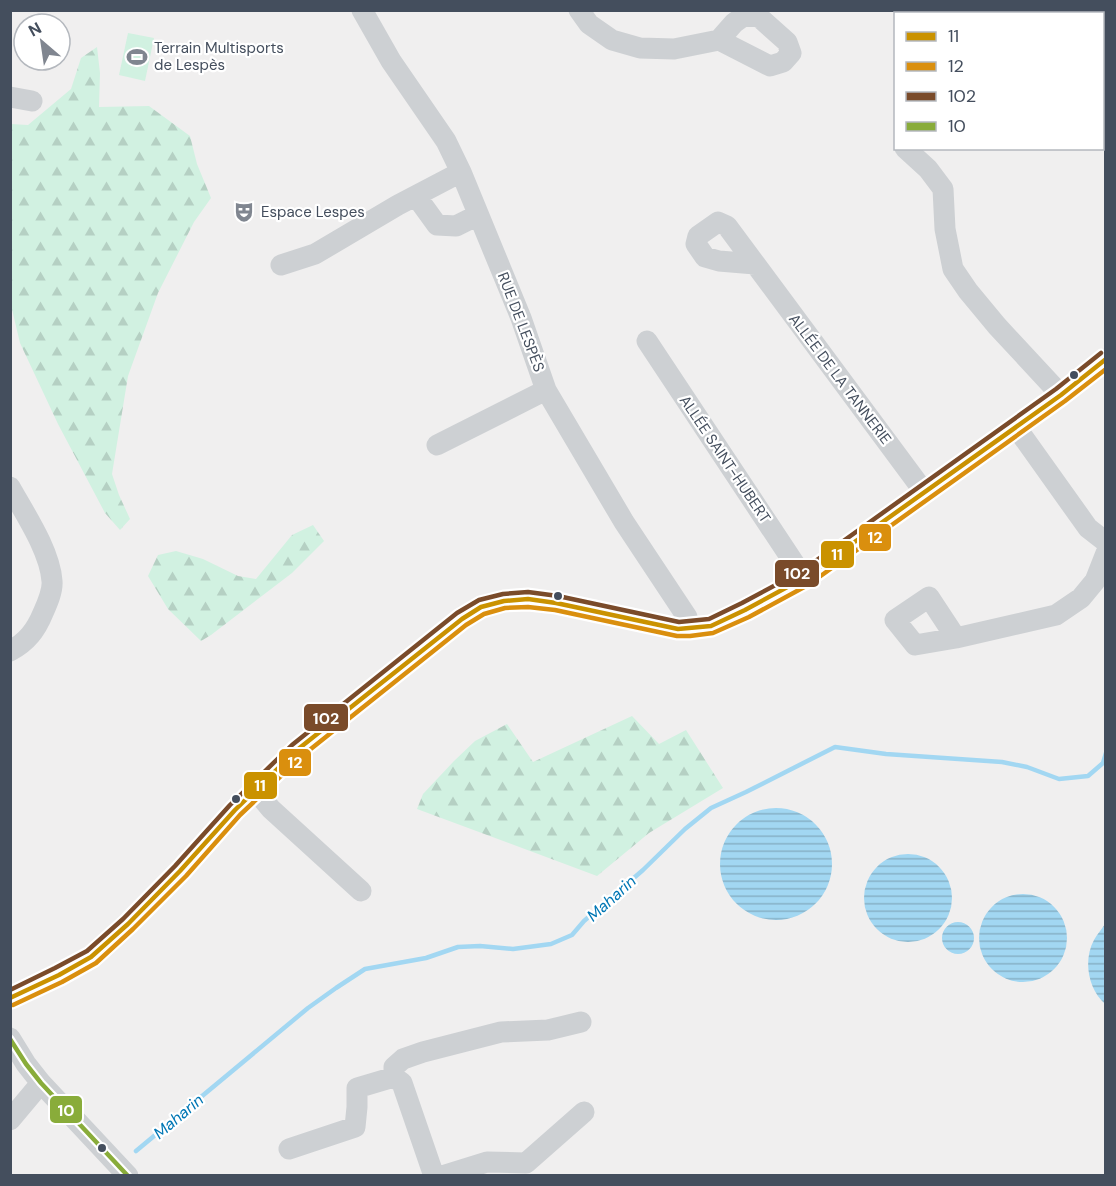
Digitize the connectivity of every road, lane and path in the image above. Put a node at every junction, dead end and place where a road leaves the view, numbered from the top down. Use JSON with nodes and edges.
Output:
{"nodes":[{"id":1,"x":362,"y":10,"type":"edge"},
{"id":2,"x":579,"y":10,"type":"edge"},
{"id":3,"x":719,"y":40,"type":"dead end"},
{"id":4,"x":10,"y":97,"type":"edge"},
{"id":5,"x":32,"y":101,"type":"dead end"},
{"id":6,"x":907,"y":150,"type":"edge"},
{"id":7,"x":460,"y":172,"type":"junction"},
{"id":8,"x":416,"y":196,"type":"junction"},
{"id":9,"x":478,"y":215,"type":"junction"},
{"id":10,"x":755,"y":264,"type":"dead end"},
{"id":11,"x":281,"y":265,"type":"dead end"},
{"id":12,"x":647,"y":341,"type":"dead end"},
{"id":13,"x":1106,"y":359,"type":"edge"},
{"id":14,"x":546,"y":390,"type":"junction"},
{"id":15,"x":1061,"y":395,"type":"junction"},
{"id":16,"x":1016,"y":427,"type":"junction"},
{"id":17,"x":436,"y":445,"type":"dead end"},
{"id":18,"x":10,"y":487,"type":"edge"},
{"id":19,"x":925,"y":493,"type":"junction"},
{"id":20,"x":1106,"y":542,"type":"edge"},
{"id":21,"x":1106,"y":554,"type":"edge"},
{"id":22,"x":804,"y":578,"type":"junction"},
{"id":23,"x":689,"y":629,"type":"junction"},
{"id":24,"x":956,"y":638,"type":"dead end"},
{"id":25,"x":10,"y":651,"type":"edge"},
{"id":26,"x":255,"y":790,"type":"junction"},
{"id":27,"x":361,"y":891,"type":"dead end"},
{"id":28,"x":10,"y":998,"type":"edge"},
{"id":29,"x":581,"y":1022,"type":"dead end"},
{"id":30,"x":10,"y":1038,"type":"edge"},
{"id":31,"x":394,"y":1077,"type":"junction"},
{"id":32,"x":41,"y":1083,"type":"junction"},
{"id":33,"x":584,"y":1112,"type":"dead end"},
{"id":34,"x":10,"y":1120,"type":"edge"},
{"id":35,"x":289,"y":1149,"type":"dead end"},
{"id":36,"x":128,"y":1176,"type":"edge"},
{"id":37,"x":434,"y":1176,"type":"edge"},
{"id":38,"x":441,"y":1176,"type":"edge"}],
"edges":[{"from":1,"to":7,"type":"street","name":"RUE DE LESPÈS"},
{"from":2,"to":3,"type":"street"},
{"from":4,"to":5,"type":"street"},
{"from":6,"to":15,"type":"street"},
{"from":7,"to":8,"type":"street"},
{"from":7,"to":9,"type":"street","name":"RUE DE LESPÈS"},
{"from":8,"to":9,"type":"street"},
{"from":8,"to":11,"type":"street"},
{"from":9,"to":14,"type":"street","name":"RUE DE LESPÈS"},
{"from":10,"to":19,"type":"street","name":"ALLÉE DE LA TANNERIE"},
{"from":12,"to":22,"type":"street","name":"ALLÉE SAINT-HUBERT"},
{"from":13,"to":15,"type":"street"},
{"from":14,"to":17,"type":"street"},
{"from":14,"to":23,"type":"street","name":"RUE DE LESPÈS"},
{"from":15,"to":16,"type":"street"},
{"from":16,"to":19,"type":"street"},
{"from":16,"to":20,"type":"street"},
{"from":18,"to":25,"type":"street"},
{"from":19,"to":22,"type":"street"},
{"from":21,"to":24,"type":"street"},
{"from":22,"to":23,"type":"street"},
{"from":23,"to":26,"type":"street"},
{"from":26,"to":27,"type":"street"},
{"from":26,"to":28,"type":"street"},
{"from":29,"to":31,"type":"street"},
{"from":30,"to":32,"type":"street"},
{"from":31,"to":35,"type":"street"},
{"from":31,"to":37,"type":"street"},
{"from":32,"to":34,"type":"street"},
{"from":32,"to":36,"type":"street"},
{"from":33,"to":38,"type":"street"}]}
